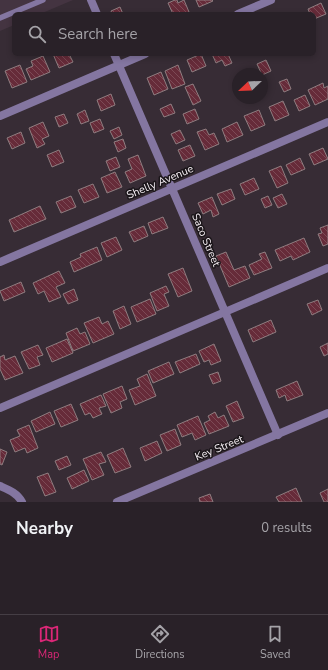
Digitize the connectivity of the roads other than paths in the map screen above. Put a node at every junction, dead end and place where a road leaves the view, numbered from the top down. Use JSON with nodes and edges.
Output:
{"nodes":[{"id":1,"x":43,"y":0,"type":"edge"},
{"id":2,"x":91,"y":0,"type":"edge"},
{"id":3,"x":271,"y":0,"type":"edge"},
{"id":4,"x":14,"y":12,"type":"edge"},
{"id":5,"x":96,"y":12,"type":"edge"},
{"id":6,"x":243,"y":12,"type":"edge"},
{"id":7,"x":12,"y":13,"type":"edge"},
{"id":8,"x":0,"y":18,"type":"edge"},
{"id":9,"x":115,"y":56,"type":"edge"},
{"id":10,"x":140,"y":56,"type":"edge"},
{"id":11,"x":119,"y":65,"type":"junction"},
{"id":12,"x":0,"y":116,"type":"edge"},
{"id":13,"x":328,"y":122,"type":"edge"},
{"id":14,"x":172,"y":188,"type":"junction"},
{"id":15,"x":0,"y":262,"type":"edge"},
{"id":16,"x":328,"y":268,"type":"edge"},
{"id":17,"x":225,"y":312,"type":"junction"},
{"id":18,"x":0,"y":408,"type":"edge"},
{"id":19,"x":328,"y":413,"type":"edge"},
{"id":20,"x":278,"y":434,"type":"junction"},
{"id":21,"x":0,"y":486,"type":"edge"},
{"id":22,"x":22,"y":502,"type":"edge"},
{"id":23,"x":117,"y":502,"type":"edge"}],
"edges":[{"from":1,"to":4,"type":"lane"},
{"from":2,"to":5,"type":"street"},
{"from":3,"to":6,"type":"street"},
{"from":7,"to":8,"type":"lane"},
{"from":9,"to":11,"type":"street","name":"Saco Street"},
{"from":10,"to":11,"type":"street"},
{"from":11,"to":12,"type":"street"},
{"from":11,"to":14,"type":"street","name":"Saco Street"},
{"from":13,"to":14,"type":"street","name":"Shelly Avenue"},
{"from":14,"to":15,"type":"street","name":"Shelly Avenue"},
{"from":14,"to":17,"type":"street","name":"Saco Street"},
{"from":16,"to":17,"type":"street"},
{"from":17,"to":18,"type":"street"},
{"from":17,"to":20,"type":"street","name":"Saco Street"},
{"from":19,"to":20,"type":"street","name":"Key Street"},
{"from":20,"to":23,"type":"street","name":"Key Street"},
{"from":21,"to":22,"type":"street"}]}
